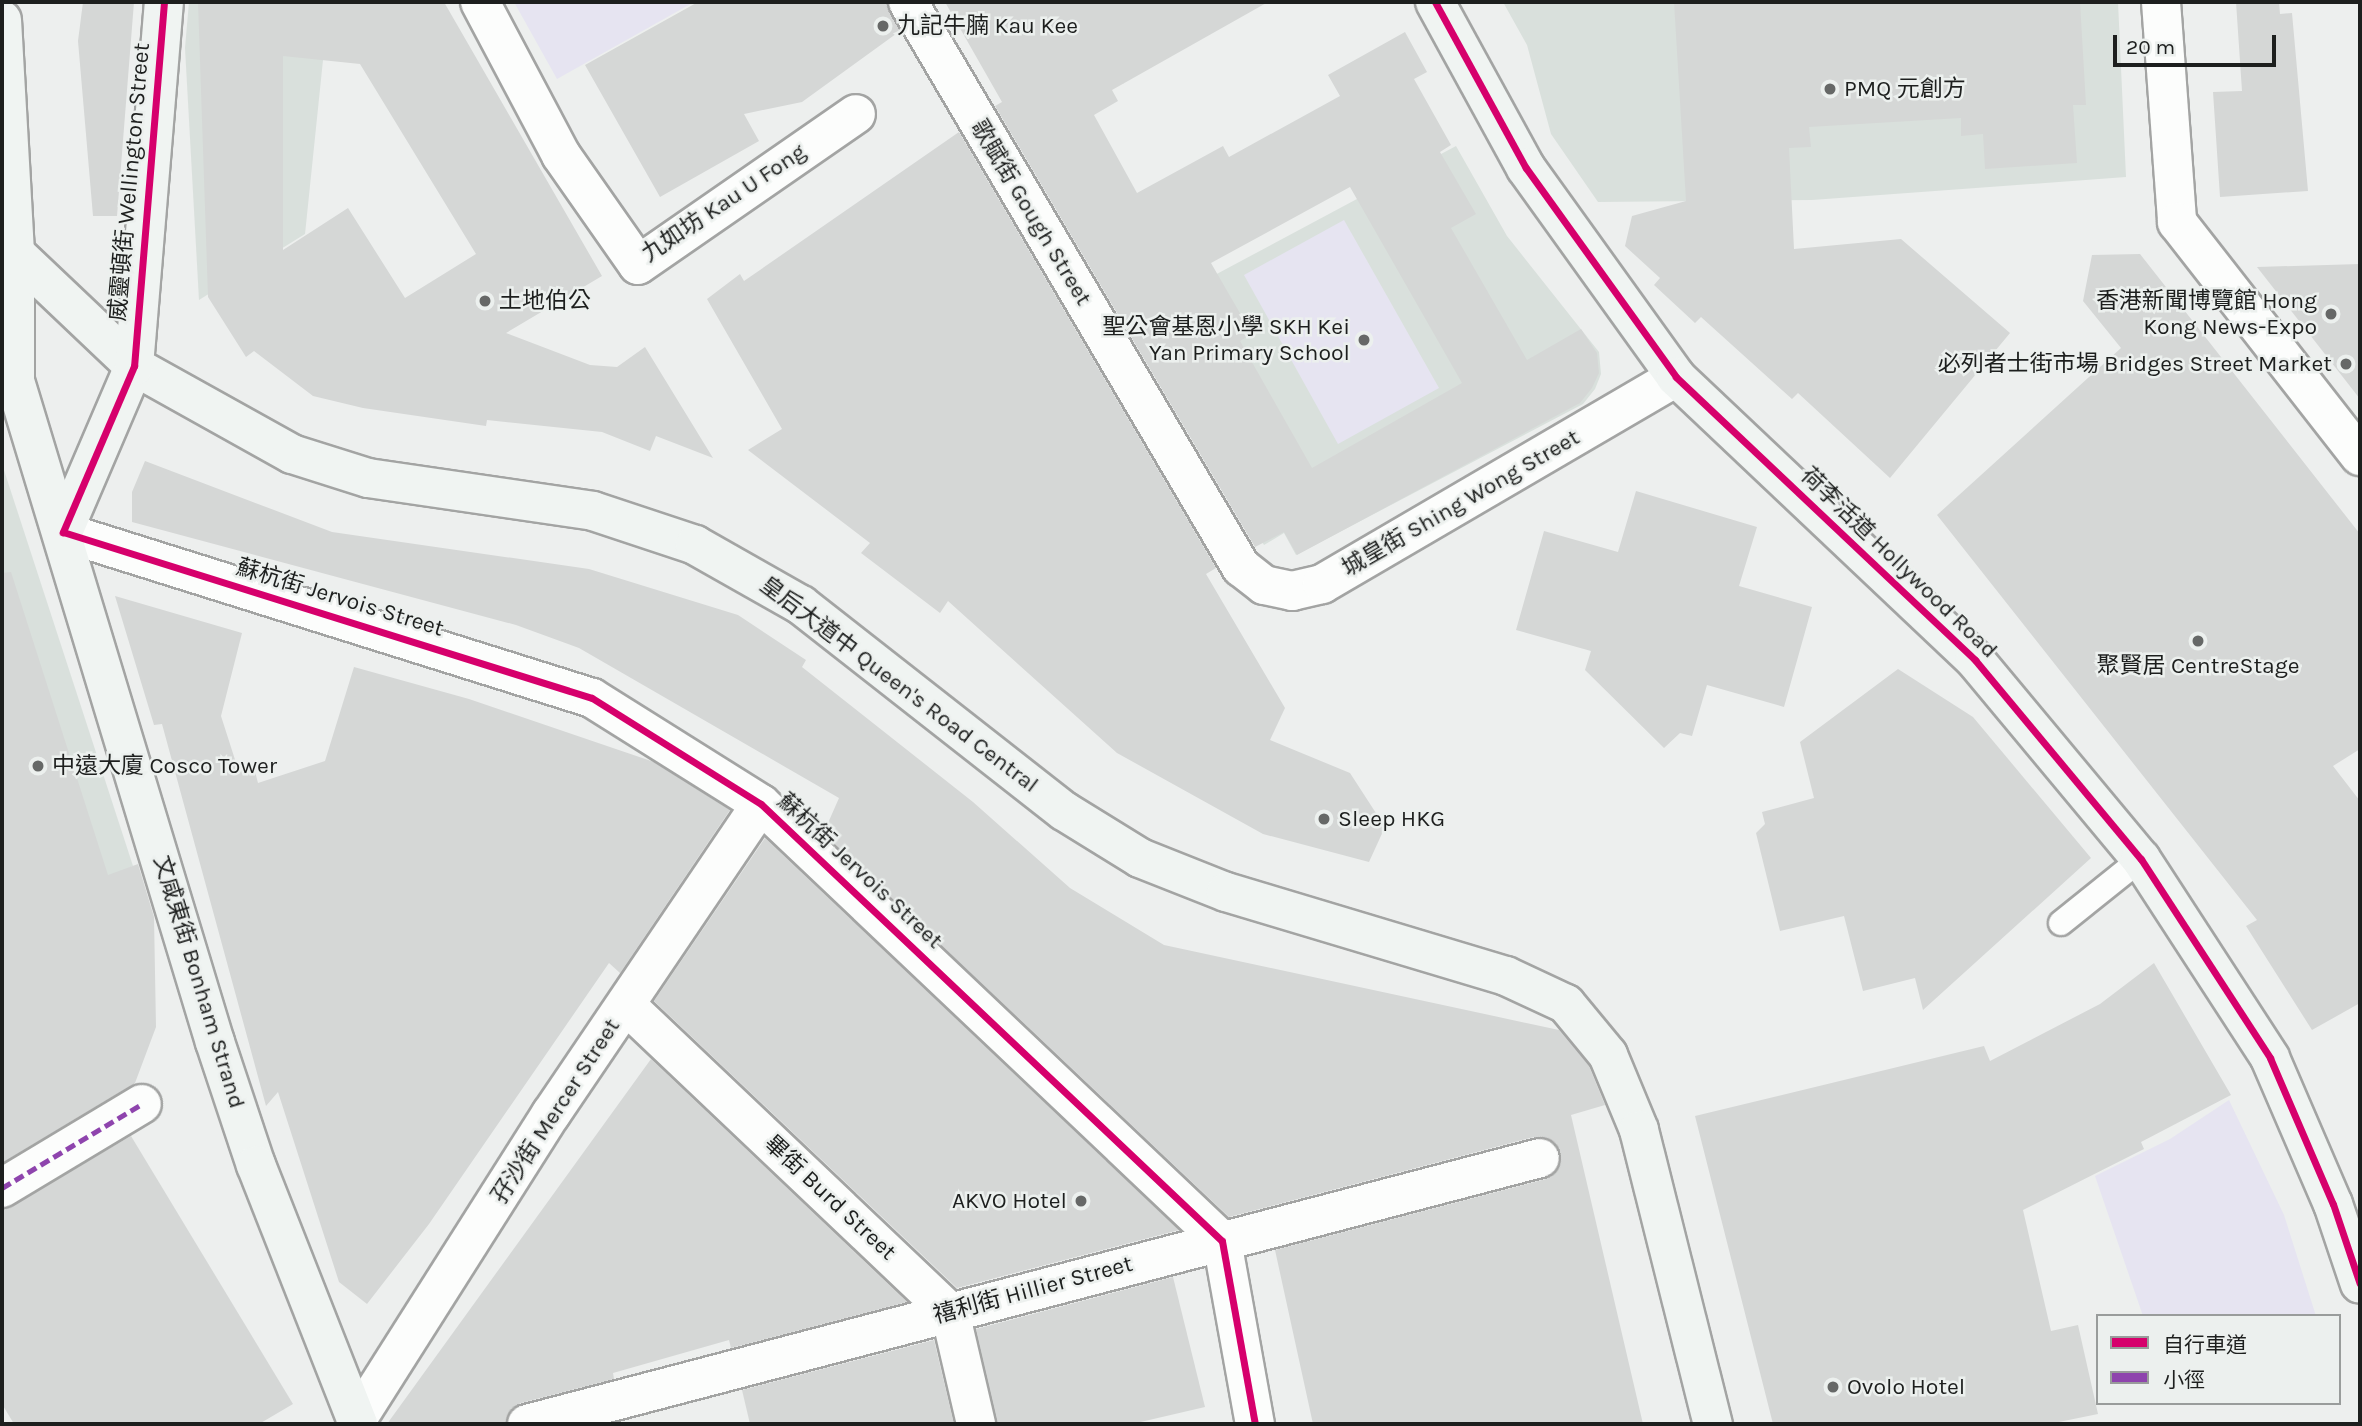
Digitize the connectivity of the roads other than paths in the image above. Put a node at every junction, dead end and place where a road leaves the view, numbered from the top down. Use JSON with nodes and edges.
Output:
{"nodes":[{"id":1,"x":164,"y":2,"type":"edge"},
{"id":2,"x":480,"y":2,"type":"edge"},
{"id":3,"x":908,"y":2,"type":"edge"},
{"id":4,"x":1435,"y":2,"type":"edge"},
{"id":5,"x":2161,"y":2,"type":"edge"},
{"id":6,"x":2,"y":20,"type":"edge"},
{"id":7,"x":856,"y":114,"type":"dead end"},
{"id":8,"x":15,"y":253,"type":"junction"},
{"id":9,"x":134,"y":366,"type":"junction"},
{"id":10,"x":1676,"y":377,"type":"junction"},
{"id":11,"x":2360,"y":456,"type":"edge"},
{"id":12,"x":63,"y":532,"type":"junction"},
{"id":13,"x":1241,"y":567,"type":"joint"},
{"id":14,"x":761,"y":804,"type":"junction"},
{"id":15,"x":2141,"y":859,"type":"junction"},
{"id":16,"x":2061,"y":923,"type":"dead end"},
{"id":17,"x":626,"y":1005,"type":"junction"},
{"id":18,"x":142,"y":1104,"type":"dead end"},
{"id":19,"x":1539,"y":1158,"type":"dead end"},
{"id":20,"x":2,"y":1188,"type":"edge"},
{"id":21,"x":1222,"y":1241,"type":"junction"},
{"id":22,"x":2360,"y":1284,"type":"edge"},
{"id":23,"x":950,"y":1312,"type":"junction"},
{"id":24,"x":355,"y":1423,"type":"edge"},
{"id":25,"x":527,"y":1424,"type":"edge"},
{"id":26,"x":976,"y":1424,"type":"edge"},
{"id":27,"x":1255,"y":1424,"type":"edge"},
{"id":28,"x":1713,"y":1424,"type":"edge"}],
"edges":[{"from":1,"to":9,"type":"street","name":"威靈頓街 Wellington Street"},
{"from":2,"to":7,"type":"street","name":"九如坊 Kau U Fong"},
{"from":3,"to":13,"type":"street","name":"歌賦街 Gough Street"},
{"from":4,"to":10,"type":"street","name":"荷李活道 Hollywood Road"},
{"from":5,"to":11,"type":"street"},
{"from":6,"to":8,"type":"street"},
{"from":8,"to":9,"type":"street","name":"皇后大道中 Queen's Road Central"},
{"from":8,"to":12,"type":"street","name":"文咸東街 Bonham Strand"},
{"from":9,"to":12,"type":"street"},
{"from":9,"to":28,"type":"street","name":"皇后大道中 Queen's Road Central"},
{"from":10,"to":13,"type":"street","name":"城皇街 Shing Wong Street"},
{"from":10,"to":15,"type":"street","name":"荷李活道 Hollywood Road"},
{"from":12,"to":14,"type":"street","name":"蘇杭街 Jervois Street"},
{"from":12,"to":24,"type":"street","name":"文咸東街 Bonham Strand"},
{"from":14,"to":17,"type":"street","name":"孖沙街 Mercer Street"},
{"from":14,"to":21,"type":"street","name":"蘇杭街 Jervois Street"},
{"from":15,"to":16,"type":"lane"},
{"from":15,"to":22,"type":"street","name":"荷李活道 Hollywood Road"},
{"from":17,"to":23,"type":"street","name":"畢街 Burd Street"},
{"from":17,"to":24,"type":"street","name":"孖沙街 Mercer Street"},
{"from":18,"to":20,"type":"street"},
{"from":19,"to":21,"type":"street","name":"禧利街 Hillier Street"},
{"from":21,"to":23,"type":"street","name":"禧利街 Hillier Street"},
{"from":21,"to":27,"type":"street"},
{"from":23,"to":25,"type":"street","name":"禧利街 Hillier Street"},
{"from":23,"to":26,"type":"street"}]}
